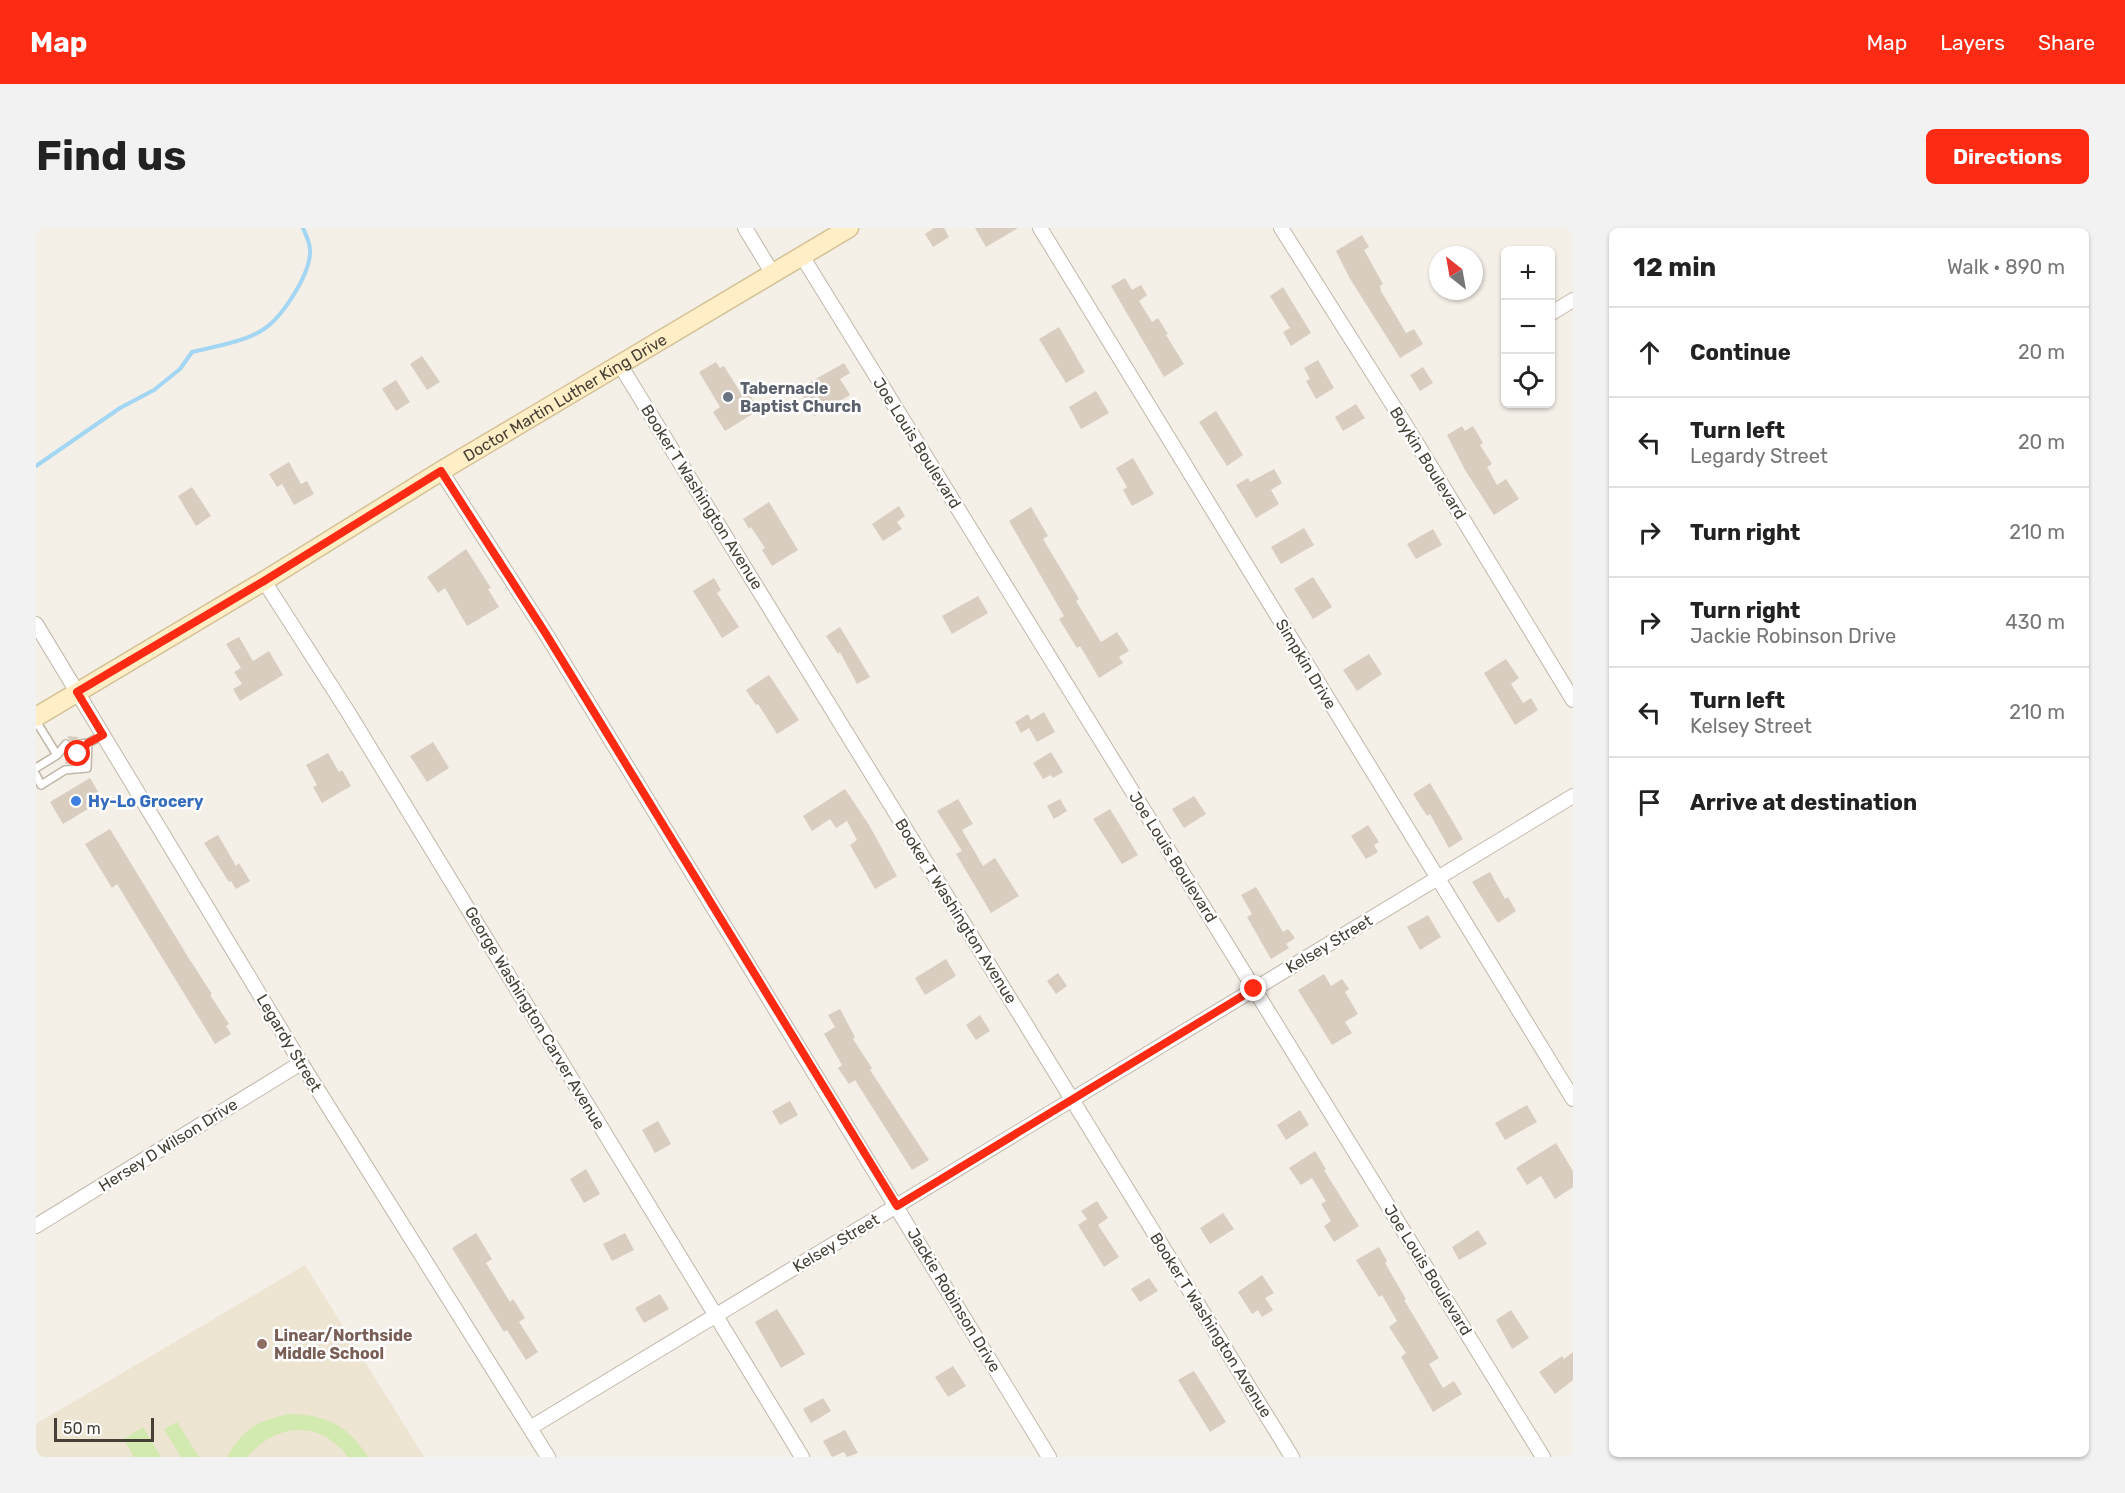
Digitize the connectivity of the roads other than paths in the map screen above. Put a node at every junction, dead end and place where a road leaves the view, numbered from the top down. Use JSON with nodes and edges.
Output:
{"nodes":[{"id":1,"x":745,"y":228,"type":"edge"},
{"id":2,"x":849,"y":228,"type":"edge"},
{"id":3,"x":1040,"y":228,"type":"edge"},
{"id":4,"x":1281,"y":228,"type":"edge"},
{"id":5,"x":802,"y":256,"type":"junction"},
{"id":6,"x":773,"y":274,"type":"junction"},
{"id":7,"x":1573,"y":300,"type":"edge"},
{"id":8,"x":1555,"y":311,"type":"edge"},
{"id":9,"x":620,"y":365,"type":"junction"},
{"id":10,"x":441,"y":471,"type":"junction"},
{"id":11,"x":264,"y":581,"type":"junction"},
{"id":12,"x":36,"y":624,"type":"edge"},
{"id":13,"x":77,"y":692,"type":"junction"},
{"id":14,"x":1573,"y":700,"type":"edge"},
{"id":15,"x":36,"y":719,"type":"edge"},
{"id":16,"x":103,"y":735,"type":"junction"},
{"id":17,"x":88,"y":743,"type":"junction"},
{"id":18,"x":66,"y":744,"type":"dead end"},
{"id":19,"x":79,"y":744,"type":"dead end"},
{"id":20,"x":57,"y":754,"type":"junction"},
{"id":21,"x":66,"y":754,"type":"dead end"},
{"id":22,"x":78,"y":754,"type":"dead end"},
{"id":23,"x":36,"y":768,"type":"edge"},
{"id":24,"x":36,"y":776,"type":"edge"},
{"id":25,"x":1573,"y":796,"type":"edge"},
{"id":26,"x":1437,"y":878,"type":"junction"},
{"id":27,"x":1254,"y":989,"type":"junction"},
{"id":28,"x":301,"y":1063,"type":"junction"},
{"id":29,"x":1072,"y":1099,"type":"junction"},
{"id":30,"x":1573,"y":1099,"type":"edge"},
{"id":31,"x":897,"y":1206,"type":"junction"},
{"id":32,"x":36,"y":1226,"type":"edge"},
{"id":33,"x":717,"y":1315,"type":"junction"},
{"id":34,"x":530,"y":1428,"type":"junction"},
{"id":35,"x":548,"y":1457,"type":"edge"},
{"id":36,"x":802,"y":1457,"type":"edge"},
{"id":37,"x":1049,"y":1457,"type":"edge"},
{"id":38,"x":1292,"y":1457,"type":"edge"},
{"id":39,"x":1543,"y":1457,"type":"edge"}],
"edges":[{"from":1,"to":6,"type":"street"},
{"from":2,"to":5,"type":"main road","name":"Doctor Martin Luther King Drive"},
{"from":3,"to":26,"type":"street","name":"Simpkin Drive"},
{"from":4,"to":14,"type":"street","name":"Boykin Boulevard"},
{"from":5,"to":6,"type":"main road","name":"Doctor Martin Luther King Drive"},
{"from":5,"to":27,"type":"street","name":"Joe Louis Boulevard"},
{"from":6,"to":9,"type":"main road","name":"Doctor Martin Luther King Drive"},
{"from":7,"to":8,"type":"street"},
{"from":9,"to":10,"type":"main road","name":"Doctor Martin Luther King Drive"},
{"from":9,"to":29,"type":"street","name":"Booker T Washington Avenue"},
{"from":10,"to":11,"type":"main road","name":"Doctor Martin Luther King Drive"},
{"from":10,"to":31,"type":"street","name":"Jackie Robinson Drive"},
{"from":11,"to":13,"type":"main road","name":"Doctor Martin Luther King Drive"},
{"from":11,"to":33,"type":"street","name":"George Washington Carver Avenue"},
{"from":12,"to":13,"type":"street","name":"Legardy Street"},
{"from":13,"to":15,"type":"main road","name":"Doctor Martin Luther King Drive"},
{"from":13,"to":16,"type":"street","name":"Legardy Street"},
{"from":15,"to":20,"type":"lane"},
{"from":16,"to":17,"type":"lane"},
{"from":16,"to":28,"type":"street","name":"Legardy Street"},
{"from":17,"to":19,"type":"lane"},
{"from":17,"to":22,"type":"lane"},
{"from":17,"to":24,"type":"lane"},
{"from":18,"to":20,"type":"lane"},
{"from":20,"to":21,"type":"lane"},
{"from":20,"to":23,"type":"lane"},
{"from":25,"to":26,"type":"street","name":"Kelsey Street"},
{"from":26,"to":27,"type":"street","name":"Kelsey Street"},
{"from":26,"to":30,"type":"street","name":"Simpkin Drive"},
{"from":27,"to":29,"type":"street","name":"Kelsey Street"},
{"from":27,"to":39,"type":"street","name":"Joe Louis Boulevard"},
{"from":28,"to":32,"type":"street","name":"Hersey D Wilson Drive"},
{"from":28,"to":34,"type":"street","name":"Legardy Street"},
{"from":29,"to":31,"type":"street","name":"Kelsey Street"},
{"from":29,"to":38,"type":"street","name":"Booker T Washington Avenue"},
{"from":31,"to":33,"type":"street","name":"Kelsey Street"},
{"from":31,"to":37,"type":"street","name":"Jackie Robinson Drive"},
{"from":33,"to":34,"type":"street","name":"Kelsey Street"},
{"from":33,"to":36,"type":"street","name":"George Washington Carver Avenue"},
{"from":34,"to":35,"type":"street","name":"Legardy Street"}]}
